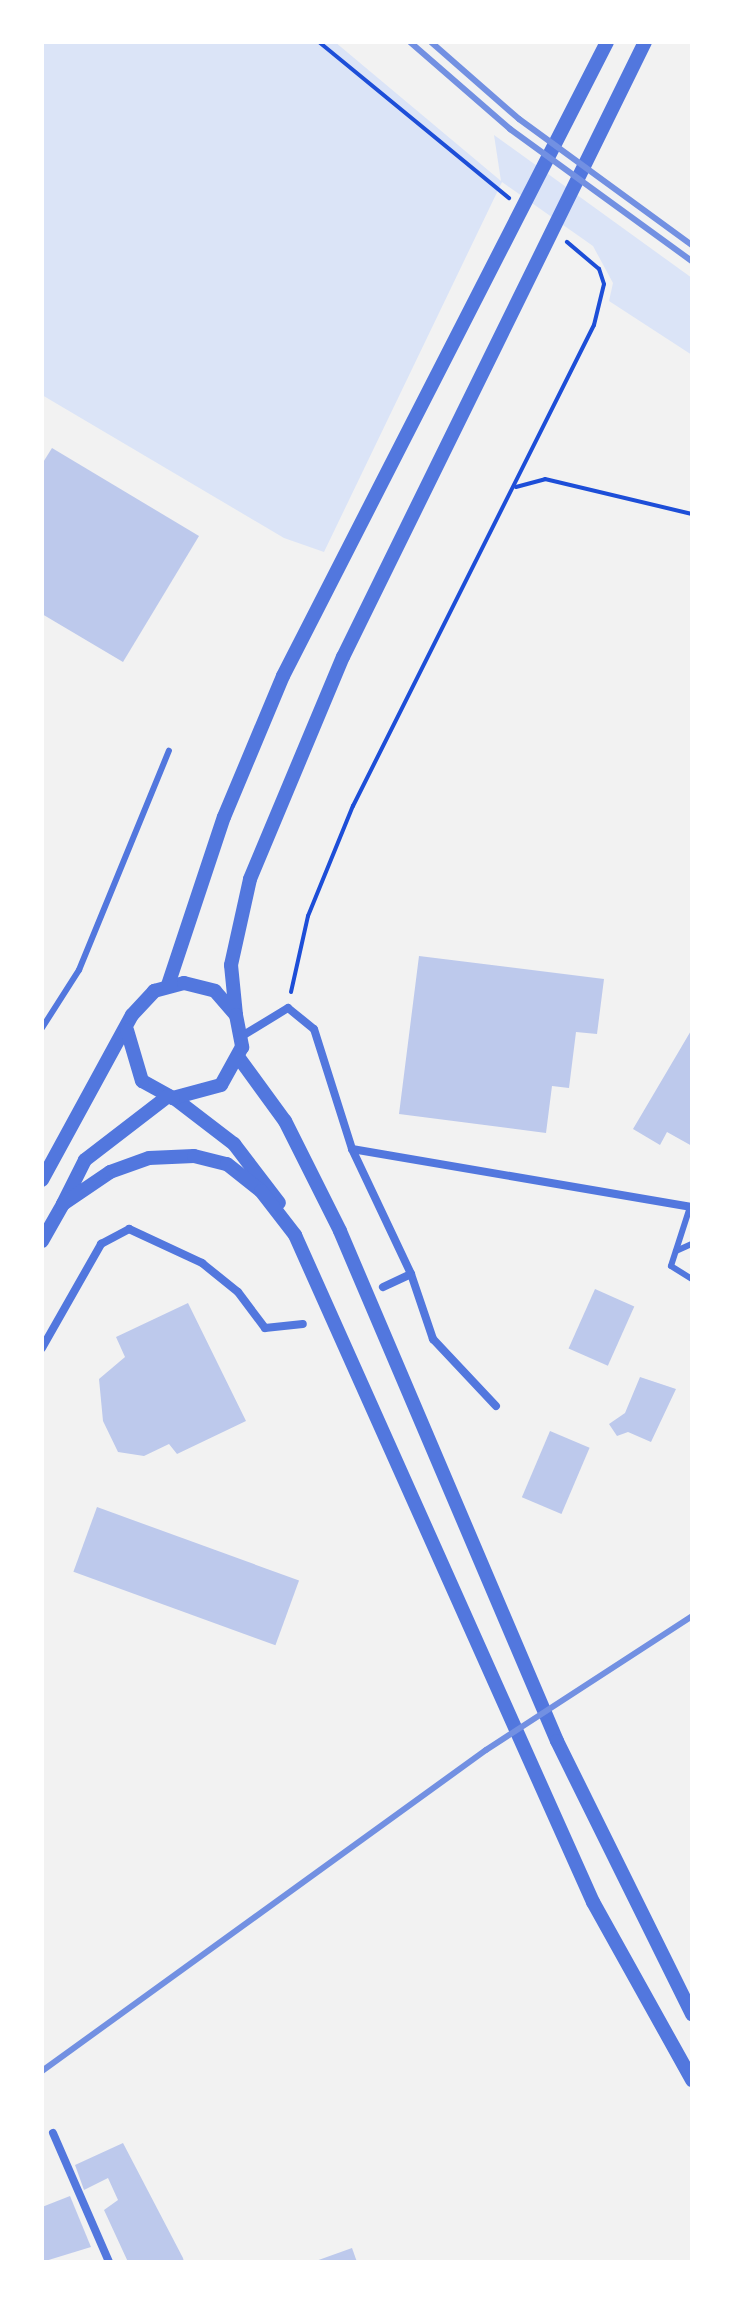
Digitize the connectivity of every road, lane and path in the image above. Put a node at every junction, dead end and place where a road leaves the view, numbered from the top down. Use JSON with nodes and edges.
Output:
{"nodes":[{"id":1,"x":607,"y":42,"type":"edge"},
{"id":2,"x":645,"y":42,"type":"edge"},
{"id":3,"x":511,"y":492,"type":"dead end"},
{"id":4,"x":692,"y":514,"type":"edge"},
{"id":5,"x":169,"y":751,"type":"dead end"},
{"id":6,"x":168,"y":985,"type":"junction"},
{"id":7,"x":236,"y":1015,"type":"junction"},
{"id":8,"x":42,"y":1028,"type":"edge"},
{"id":9,"x":127,"y":1030,"type":"junction"},
{"id":10,"x":242,"y":1036,"type":"junction"},
{"id":11,"x":239,"y":1058,"type":"junction"},
{"id":12,"x":170,"y":1097,"type":"junction"},
{"id":13,"x":352,"y":1149,"type":"junction"},
{"id":14,"x":42,"y":1180,"type":"edge"},
{"id":15,"x":63,"y":1204,"type":"junction"},
{"id":16,"x":690,"y":1207,"type":"joint"},
{"id":17,"x":295,"y":1235,"type":"junction"},
{"id":18,"x":42,"y":1241,"type":"edge"},
{"id":19,"x":692,"y":1244,"type":"edge"},
{"id":20,"x":676,"y":1251,"type":"junction"},
{"id":21,"x":411,"y":1274,"type":"junction"},
{"id":22,"x":692,"y":1279,"type":"edge"},
{"id":23,"x":383,"y":1287,"type":"dead end"},
{"id":24,"x":303,"y":1324,"type":"dead end"},
{"id":25,"x":42,"y":1348,"type":"edge"},
{"id":26,"x":496,"y":1406,"type":"dead end"},
{"id":27,"x":692,"y":2014,"type":"edge"},
{"id":28,"x":692,"y":2080,"type":"edge"},
{"id":29,"x":53,"y":2133,"type":"dead end"},
{"id":30,"x":109,"y":2262,"type":"edge"}],
"edges":[{"from":1,"to":6,"type":"street"},
{"from":2,"to":7,"type":"street"},
{"from":3,"to":4,"type":"path"},
{"from":5,"to":8,"type":"lane"},
{"from":6,"to":7,"type":"street"},
{"from":6,"to":9,"type":"street"},
{"from":7,"to":10,"type":"street"},
{"from":9,"to":12,"type":"street"},
{"from":9,"to":14,"type":"street"},
{"from":10,"to":11,"type":"street"},
{"from":10,"to":13,"type":"street"},
{"from":11,"to":12,"type":"street"},
{"from":11,"to":27,"type":"street"},
{"from":12,"to":15,"type":"street"},
{"from":12,"to":17,"type":"street"},
{"from":13,"to":16,"type":"street"},
{"from":13,"to":21,"type":"street"},
{"from":15,"to":17,"type":"street"},
{"from":15,"to":18,"type":"street"},
{"from":16,"to":20,"type":"lane"},
{"from":17,"to":28,"type":"street"},
{"from":19,"to":20,"type":"lane"},
{"from":20,"to":22,"type":"lane"},
{"from":21,"to":23,"type":"street"},
{"from":21,"to":26,"type":"street"},
{"from":24,"to":25,"type":"street"},
{"from":29,"to":30,"type":"street"}]}
